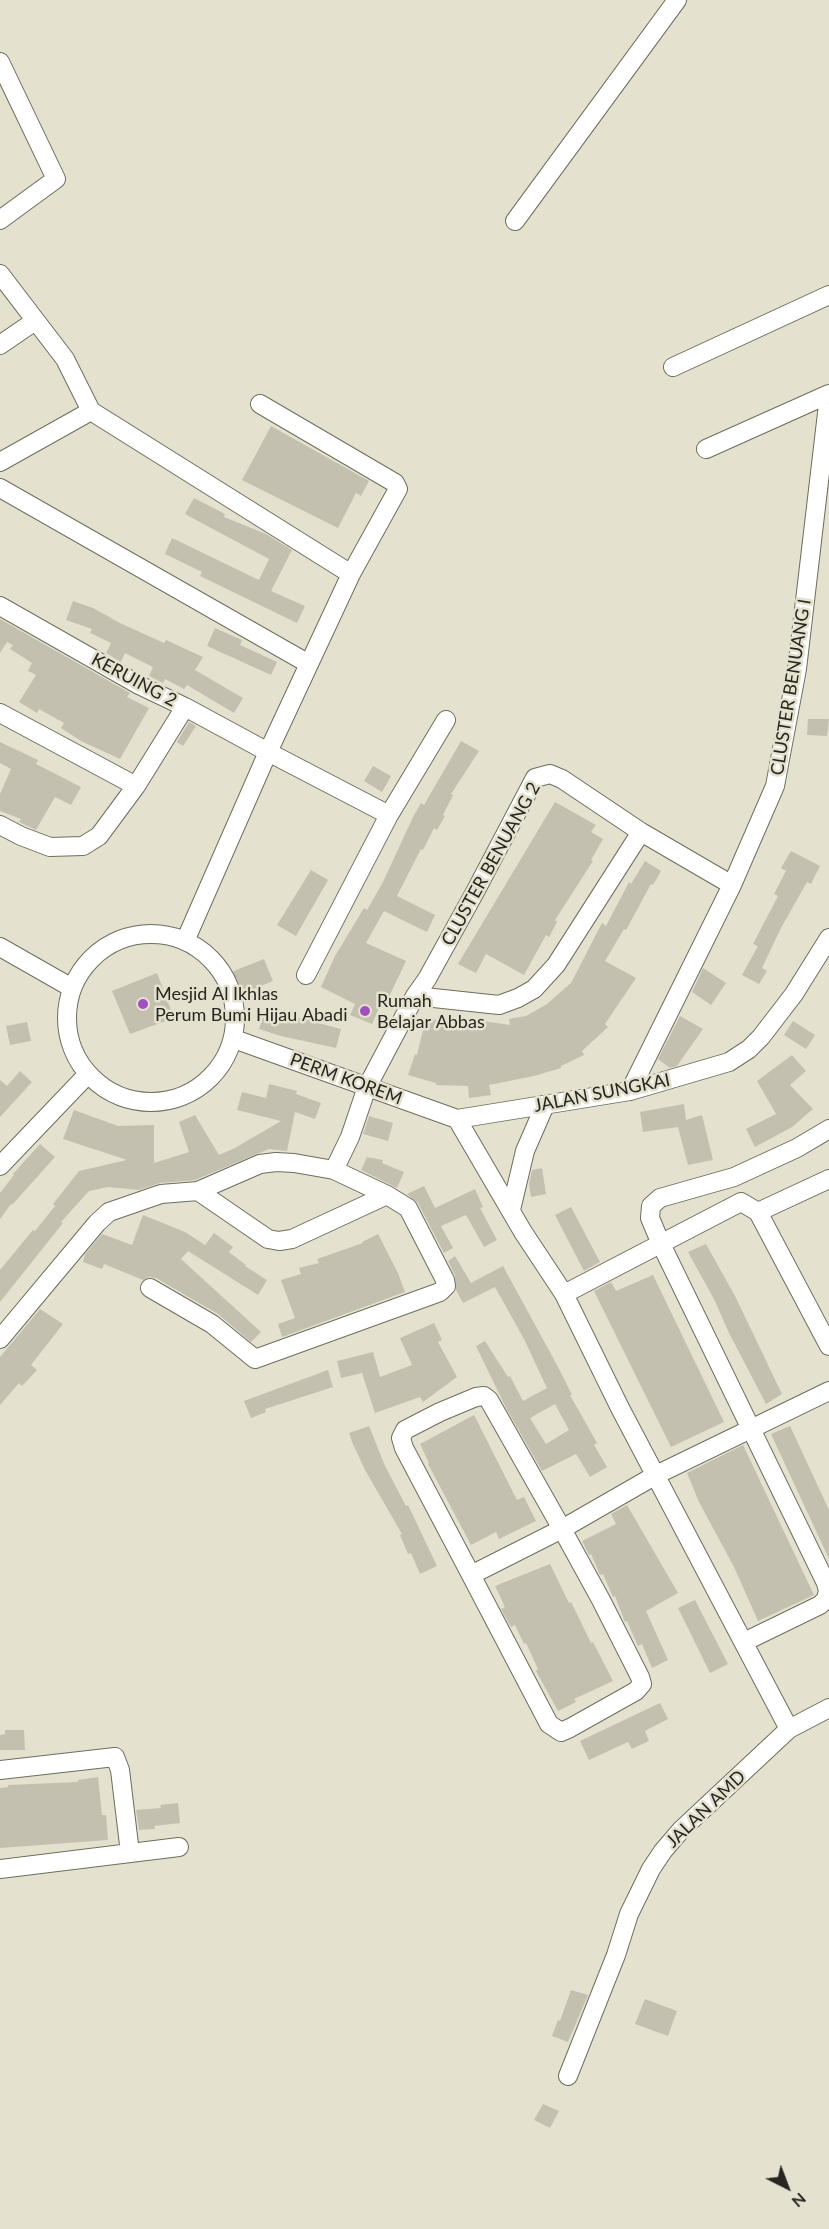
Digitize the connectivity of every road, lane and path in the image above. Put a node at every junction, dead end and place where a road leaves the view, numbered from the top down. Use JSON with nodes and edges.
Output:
{"nodes":[{"id":1,"x":677,"y":0,"type":"edge"},
{"id":2,"x":0,"y":62,"type":"edge"},
{"id":3,"x":0,"y":220,"type":"edge"},
{"id":4,"x":515,"y":221,"type":"dead end"},
{"id":5,"x":0,"y":274,"type":"edge"},
{"id":6,"x":829,"y":295,"type":"edge"},
{"id":7,"x":35,"y":321,"type":"junction"},
{"id":8,"x":0,"y":345,"type":"edge"},
{"id":9,"x":673,"y":367,"type":"dead end"},
{"id":10,"x":829,"y":395,"type":"edge"},
{"id":11,"x":260,"y":404,"type":"dead end"},
{"id":12,"x":91,"y":411,"type":"junction"},
{"id":13,"x":706,"y":449,"type":"dead end"},
{"id":14,"x":0,"y":462,"type":"edge"},
{"id":15,"x":0,"y":488,"type":"edge"},
{"id":16,"x":351,"y":574,"type":"junction"},
{"id":17,"x":0,"y":606,"type":"edge"},
{"id":18,"x":309,"y":664,"type":"junction"},
{"id":19,"x":184,"y":707,"type":"junction"},
{"id":20,"x":1,"y":714,"type":"edge"},
{"id":21,"x":446,"y":720,"type":"dead end"},
{"id":22,"x":268,"y":752,"type":"junction"},
{"id":23,"x":136,"y":786,"type":"junction"},
{"id":24,"x":389,"y":815,"type":"junction"},
{"id":25,"x":0,"y":825,"type":"edge"},
{"id":26,"x":641,"y":832,"type":"junction"},
{"id":27,"x":732,"y":885,"type":"junction"},
{"id":28,"x":829,"y":938,"type":"edge"},
{"id":29,"x":186,"y":939,"type":"junction"},
{"id":30,"x":0,"y":947,"type":"edge"},
{"id":31,"x":306,"y":975,"type":"dead end"},
{"id":32,"x":72,"y":988,"type":"junction"},
{"id":33,"x":415,"y":996,"type":"junction"},
{"id":34,"x":234,"y":1039,"type":"junction"},
{"id":35,"x":87,"y":1075,"type":"junction"},
{"id":36,"x":367,"y":1087,"type":"junction"},
{"id":37,"x":630,"y":1092,"type":"junction"},
{"id":38,"x":545,"y":1105,"type":"junction"},
{"id":39,"x":458,"y":1119,"type":"junction"},
{"id":40,"x":829,"y":1129,"type":"edge"},
{"id":41,"x":0,"y":1167,"type":"edge"},
{"id":42,"x":334,"y":1170,"type":"junction"},
{"id":43,"x":829,"y":1179,"type":"edge"},
{"id":44,"x":198,"y":1191,"type":"junction"},
{"id":45,"x":387,"y":1195,"type":"junction"},
{"id":46,"x":511,"y":1210,"type":"junction"},
{"id":47,"x":758,"y":1212,"type":"junction"},
{"id":48,"x":661,"y":1244,"type":"junction"},
{"id":49,"x":150,"y":1288,"type":"dead end"},
{"id":50,"x":564,"y":1294,"type":"junction"},
{"id":51,"x":0,"y":1339,"type":"edge"},
{"id":52,"x":829,"y":1346,"type":"edge"},
{"id":53,"x":829,"y":1391,"type":"edge"},
{"id":54,"x":751,"y":1428,"type":"junction"},
{"id":55,"x":656,"y":1475,"type":"junction"},
{"id":56,"x":562,"y":1529,"type":"junction"},
{"id":57,"x":471,"y":1575,"type":"junction"},
{"id":58,"x":744,"y":1642,"type":"junction"},
{"id":59,"x":829,"y":1708,"type":"edge"},
{"id":60,"x":789,"y":1729,"type":"junction"},
{"id":61,"x":0,"y":1770,"type":"edge"},
{"id":62,"x":179,"y":1847,"type":"dead end"},
{"id":63,"x":130,"y":1853,"type":"junction"},
{"id":64,"x":0,"y":1869,"type":"edge"},
{"id":65,"x":568,"y":2076,"type":"dead end"}],
"edges":[{"from":1,"to":4,"type":"street"},
{"from":2,"to":3,"type":"street"},
{"from":5,"to":7,"type":"street"},
{"from":6,"to":9,"type":"street"},
{"from":7,"to":8,"type":"street"},
{"from":7,"to":12,"type":"street"},
{"from":10,"to":13,"type":"street"},
{"from":10,"to":27,"type":"street","name":"CLUSTER BENUANG I"},
{"from":11,"to":16,"type":"street"},
{"from":12,"to":14,"type":"street"},
{"from":12,"to":16,"type":"street"},
{"from":15,"to":18,"type":"street"},
{"from":16,"to":18,"type":"street"},
{"from":17,"to":19,"type":"street","name":"KERUING 2"},
{"from":18,"to":22,"type":"street"},
{"from":19,"to":22,"type":"street","name":"KERUING 2"},
{"from":19,"to":23,"type":"street"},
{"from":20,"to":23,"type":"street"},
{"from":21,"to":24,"type":"street"},
{"from":22,"to":24,"type":"street","name":"KERUING 2"},
{"from":22,"to":29,"type":"street"},
{"from":23,"to":25,"type":"street"},
{"from":24,"to":31,"type":"street"},
{"from":26,"to":27,"type":"street","name":"CLUSTER BENUANG 2"},
{"from":26,"to":33,"type":"street"},
{"from":26,"to":33,"type":"street","name":"CLUSTER BENUANG 2"},
{"from":27,"to":37,"type":"street","name":"CLUSTER BENUANG I"},
{"from":28,"to":37,"type":"street","name":"JALAN SUNGKAI"},
{"from":29,"to":32,"type":"street"},
{"from":29,"to":34,"type":"street"},
{"from":30,"to":32,"type":"street"},
{"from":32,"to":35,"type":"street"},
{"from":33,"to":36,"type":"street"},
{"from":34,"to":35,"type":"street"},
{"from":34,"to":36,"type":"street","name":"PERM KOREM"},
{"from":35,"to":41,"type":"street"},
{"from":36,"to":39,"type":"street","name":"PERM KOREM"},
{"from":36,"to":42,"type":"street"},
{"from":37,"to":38,"type":"street","name":"JALAN SUNGKAI"},
{"from":38,"to":39,"type":"street","name":"JALAN SUNGKAI"},
{"from":38,"to":46,"type":"street"},
{"from":39,"to":46,"type":"street"},
{"from":40,"to":48,"type":"street"},
{"from":42,"to":44,"type":"street"},
{"from":42,"to":45,"type":"street"},
{"from":43,"to":47,"type":"street"},
{"from":44,"to":45,"type":"street"},
{"from":44,"to":51,"type":"street"},
{"from":45,"to":49,"type":"street"},
{"from":46,"to":50,"type":"street"},
{"from":47,"to":48,"type":"street"},
{"from":47,"to":52,"type":"street"},
{"from":48,"to":50,"type":"street"},
{"from":48,"to":54,"type":"street"},
{"from":50,"to":55,"type":"street"},
{"from":53,"to":54,"type":"street"},
{"from":54,"to":55,"type":"street"},
{"from":54,"to":58,"type":"street"},
{"from":55,"to":56,"type":"street"},
{"from":55,"to":58,"type":"street"},
{"from":56,"to":57,"type":"street"},
{"from":56,"to":57,"type":"street"},
{"from":56,"to":57,"type":"street"},
{"from":58,"to":60,"type":"street"},
{"from":59,"to":60,"type":"street","name":"JALAN AMD"},
{"from":60,"to":65,"type":"street","name":"JALAN AMD"},
{"from":61,"to":63,"type":"street"},
{"from":62,"to":63,"type":"street"},
{"from":63,"to":64,"type":"street"}]}
